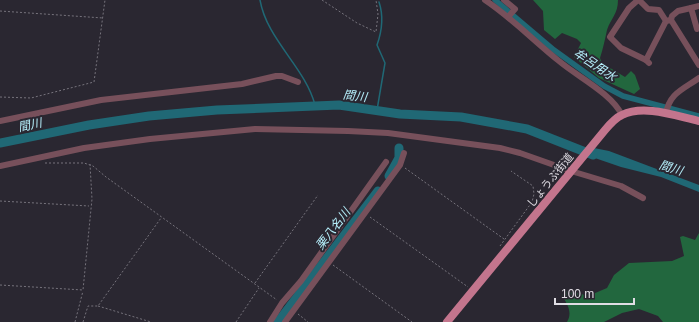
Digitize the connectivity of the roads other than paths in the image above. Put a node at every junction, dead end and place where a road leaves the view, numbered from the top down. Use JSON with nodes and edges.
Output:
{"nodes":[{"id":1,"x":485,"y":0,"type":"edge"},
{"id":2,"x":504,"y":0,"type":"edge"},
{"id":3,"x":639,"y":0,"type":"edge"},
{"id":4,"x":699,"y":6,"type":"edge"},
{"id":5,"x":691,"y":8,"type":"junction"},
{"id":6,"x":510,"y":15,"type":"junction"},
{"id":7,"x":668,"y":20,"type":"junction"},
{"id":8,"x":697,"y":29,"type":"dead end"},
{"id":9,"x":699,"y":65,"type":"edge"},
{"id":10,"x":699,"y":78,"type":"edge"},
{"id":11,"x":298,"y":82,"type":"dead end"},
{"id":12,"x":666,"y":114,"type":"junction"},
{"id":13,"x":622,"y":115,"type":"junction"},
{"id":14,"x":0,"y":121,"type":"edge"},
{"id":15,"x":699,"y":121,"type":"edge"},
{"id":16,"x":404,"y":153,"type":"dead end"},
{"id":17,"x":386,"y":162,"type":"dead end"},
{"id":18,"x":0,"y":166,"type":"edge"},
{"id":19,"x":573,"y":169,"type":"junction"},
{"id":20,"x":643,"y":198,"type":"dead end"},
{"id":21,"x":270,"y":322,"type":"edge"},
{"id":22,"x":285,"y":322,"type":"edge"},
{"id":23,"x":447,"y":322,"type":"edge"}],
"edges":[{"from":1,"to":6,"type":"street"},
{"from":2,"to":6,"type":"street"},
{"from":3,"to":7,"type":"street"},
{"from":3,"to":7,"type":"street"},
{"from":4,"to":5,"type":"street"},
{"from":5,"to":7,"type":"street"},
{"from":5,"to":8,"type":"street"},
{"from":6,"to":13,"type":"street"},
{"from":7,"to":9,"type":"street"},
{"from":10,"to":12,"type":"street"},
{"from":11,"to":14,"type":"street"},
{"from":12,"to":13,"type":"main road"},
{"from":12,"to":15,"type":"main road"},
{"from":13,"to":19,"type":"main road","name":"しょうぶ街道"},
{"from":16,"to":22,"type":"street"},
{"from":17,"to":21,"type":"street"},
{"from":18,"to":19,"type":"street"},
{"from":19,"to":20,"type":"street"},
{"from":19,"to":23,"type":"main road","name":"しょうぶ街道"}]}
